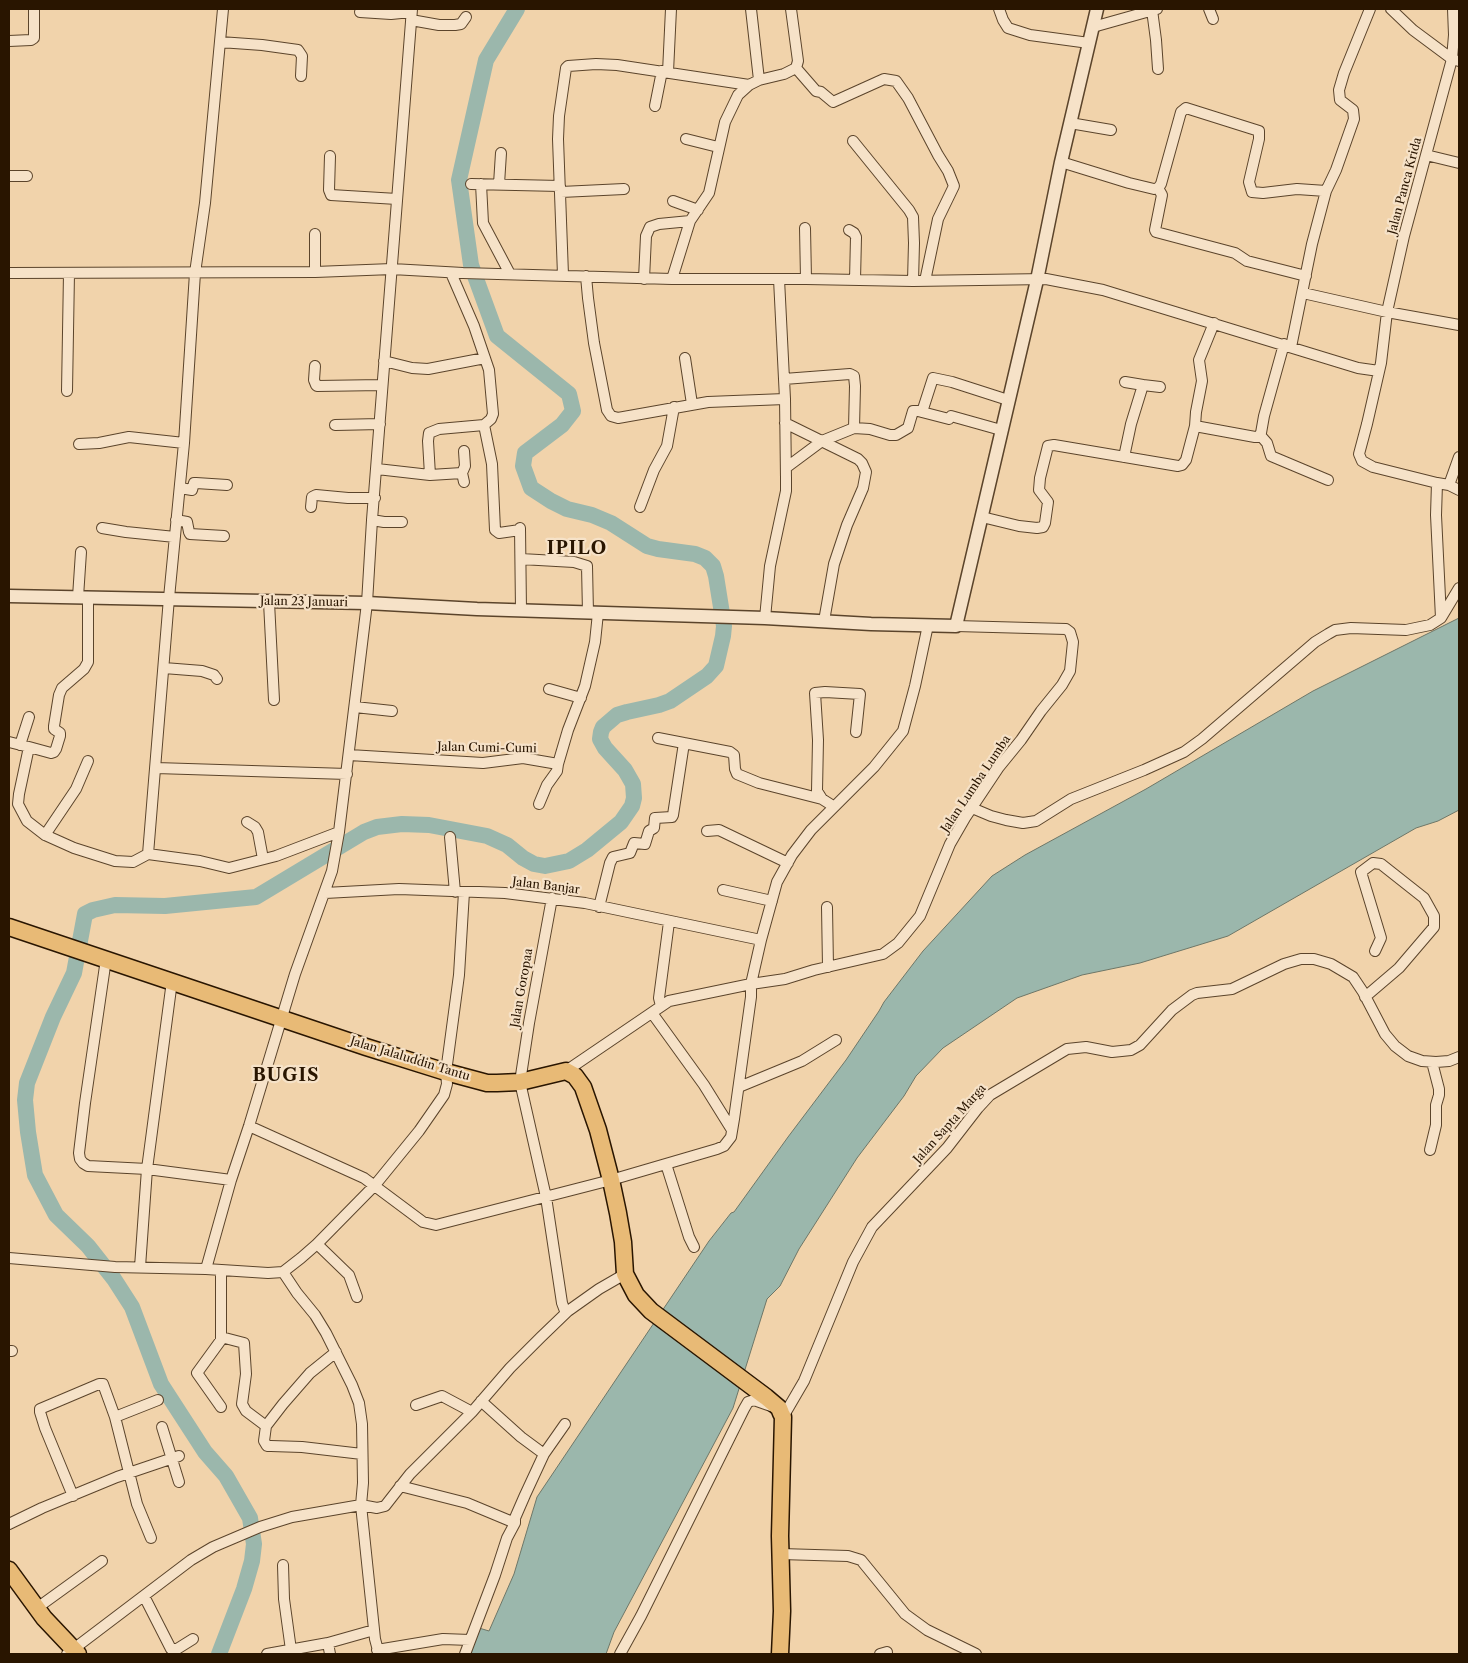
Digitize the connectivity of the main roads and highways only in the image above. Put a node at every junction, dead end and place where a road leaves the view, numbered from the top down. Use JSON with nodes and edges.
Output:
{"nodes":[{"id":1,"x":9,"y":927,"type":"edge"},
{"id":2,"x":9,"y":1570,"type":"edge"},
{"id":3,"x":73,"y":1653,"type":"edge"},
{"id":4,"x":780,"y":1654,"type":"edge"}],
"edges":[{"from":1,"to":4,"type":"highway","name":"Jalan Jalaluddin Tantu"},
{"from":2,"to":3,"type":"highway"}]}
